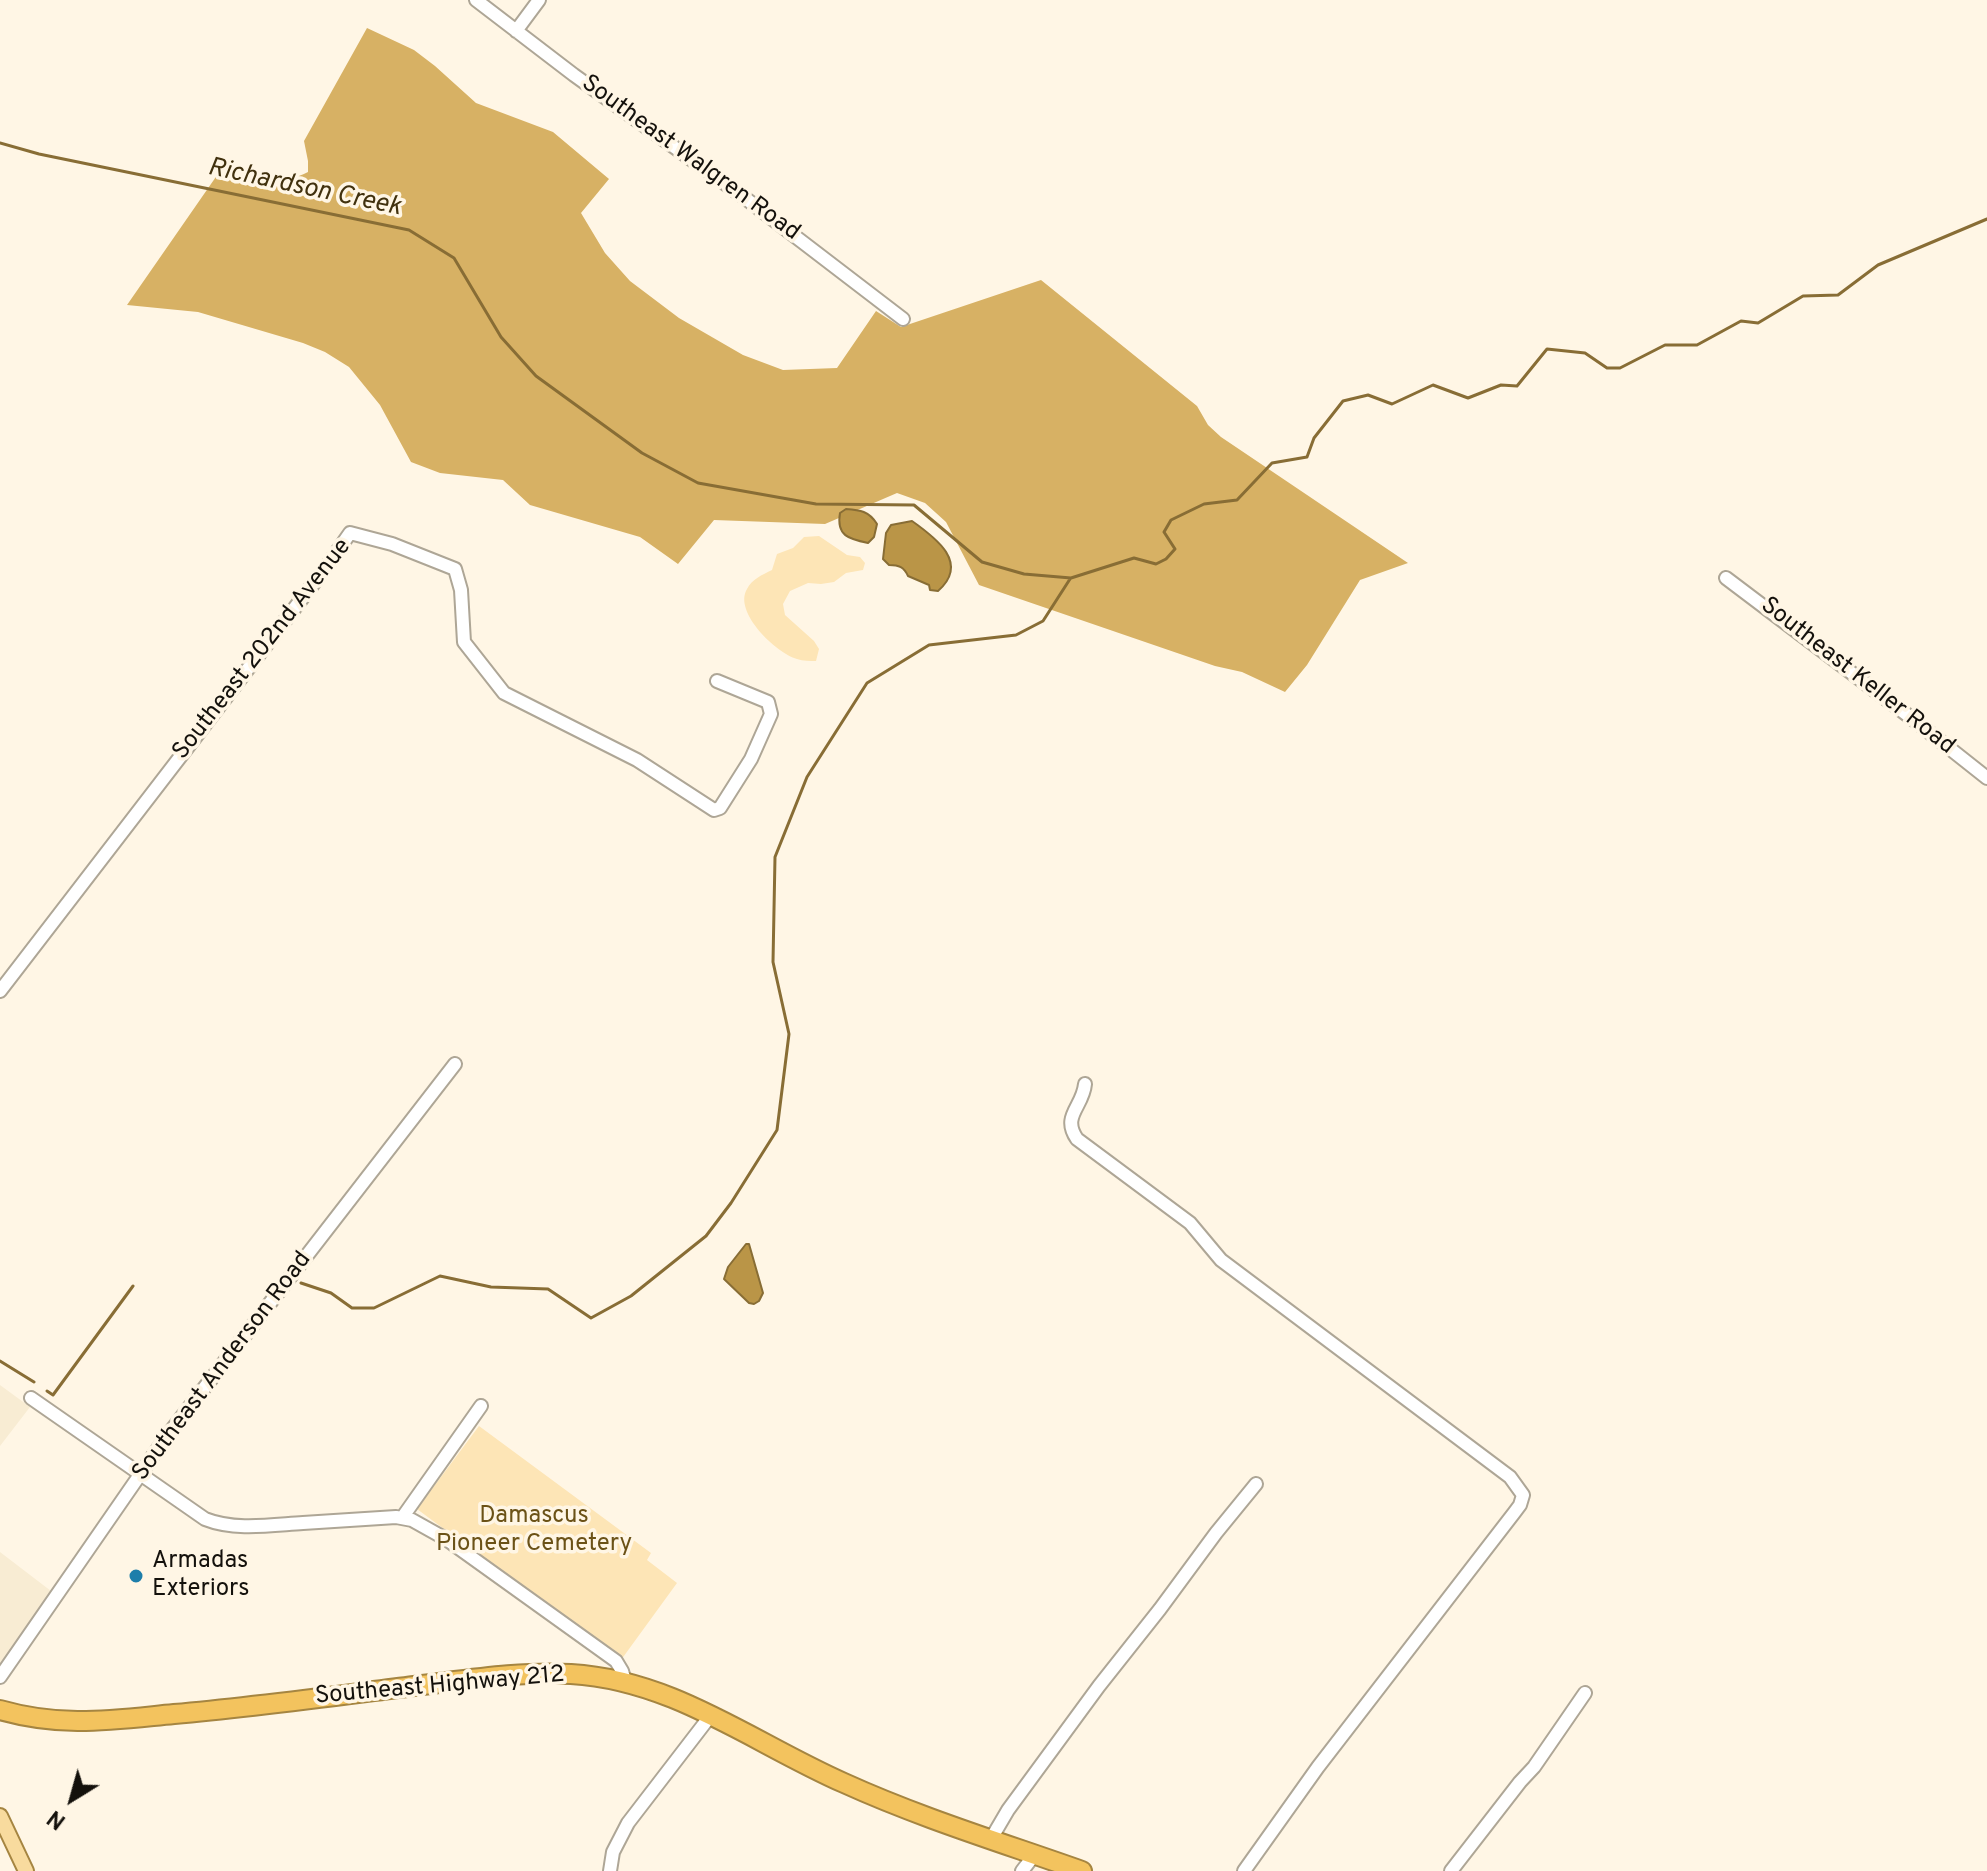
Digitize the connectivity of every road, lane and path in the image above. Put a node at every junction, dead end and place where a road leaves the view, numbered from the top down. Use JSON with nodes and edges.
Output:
{"nodes":[{"id":1,"x":476,"y":0,"type":"edge"},
{"id":2,"x":539,"y":0,"type":"edge"},
{"id":3,"x":516,"y":31,"type":"junction"},
{"id":4,"x":903,"y":319,"type":"dead end"},
{"id":5,"x":1726,"y":578,"type":"dead end"},
{"id":6,"x":717,"y":681,"type":"dead end"},
{"id":7,"x":1987,"y":778,"type":"edge"},
{"id":8,"x":0,"y":991,"type":"edge"},
{"id":9,"x":455,"y":1064,"type":"dead end"},
{"id":10,"x":1085,"y":1084,"type":"dead end"},
{"id":11,"x":31,"y":1398,"type":"dead end"},
{"id":12,"x":481,"y":1406,"type":"dead end"},
{"id":13,"x":140,"y":1474,"type":"junction"},
{"id":14,"x":1256,"y":1484,"type":"dead end"},
{"id":15,"x":402,"y":1518,"type":"junction"},
{"id":16,"x":0,"y":1677,"type":"edge"},
{"id":17,"x":625,"y":1681,"type":"junction"},
{"id":18,"x":1585,"y":1693,"type":"dead end"},
{"id":19,"x":0,"y":1710,"type":"edge"},
{"id":20,"x":711,"y":1715,"type":"junction"},
{"id":21,"x":0,"y":1816,"type":"edge"},
{"id":22,"x":991,"y":1839,"type":"junction"},
{"id":23,"x":1035,"y":1854,"type":"junction"},
{"id":24,"x":26,"y":1871,"type":"edge"},
{"id":25,"x":610,"y":1871,"type":"edge"},
{"id":26,"x":1022,"y":1871,"type":"edge"},
{"id":27,"x":1082,"y":1871,"type":"edge"},
{"id":28,"x":1244,"y":1871,"type":"edge"},
{"id":29,"x":1451,"y":1871,"type":"edge"}],
"edges":[{"from":1,"to":3,"type":"street","name":"Southeast Walgren Road"},
{"from":2,"to":3,"type":"street"},
{"from":3,"to":4,"type":"street","name":"Southeast Walgren Road"},
{"from":5,"to":7,"type":"street","name":"Southeast Keller Road"},
{"from":6,"to":8,"type":"street","name":"Southeast 202nd Avenue"},
{"from":9,"to":13,"type":"street","name":"Southeast Anderson Road"},
{"from":10,"to":28,"type":"street"},
{"from":11,"to":13,"type":"street"},
{"from":12,"to":15,"type":"street"},
{"from":13,"to":15,"type":"street"},
{"from":13,"to":16,"type":"street","name":"Southeast Anderson Road"},
{"from":14,"to":22,"type":"street"},
{"from":15,"to":17,"type":"street"},
{"from":17,"to":19,"type":"highway","name":"Southeast Highway 212"},
{"from":17,"to":20,"type":"highway","name":"Southeast Highway 212"},
{"from":18,"to":29,"type":"street"},
{"from":20,"to":22,"type":"highway","name":"Southeast Highway 212"},
{"from":20,"to":25,"type":"street"},
{"from":21,"to":24,"type":"main road"},
{"from":22,"to":23,"type":"highway","name":"Southeast Highway 212"},
{"from":23,"to":26,"type":"street"},
{"from":23,"to":27,"type":"highway","name":"Southeast Highway 212"}]}
